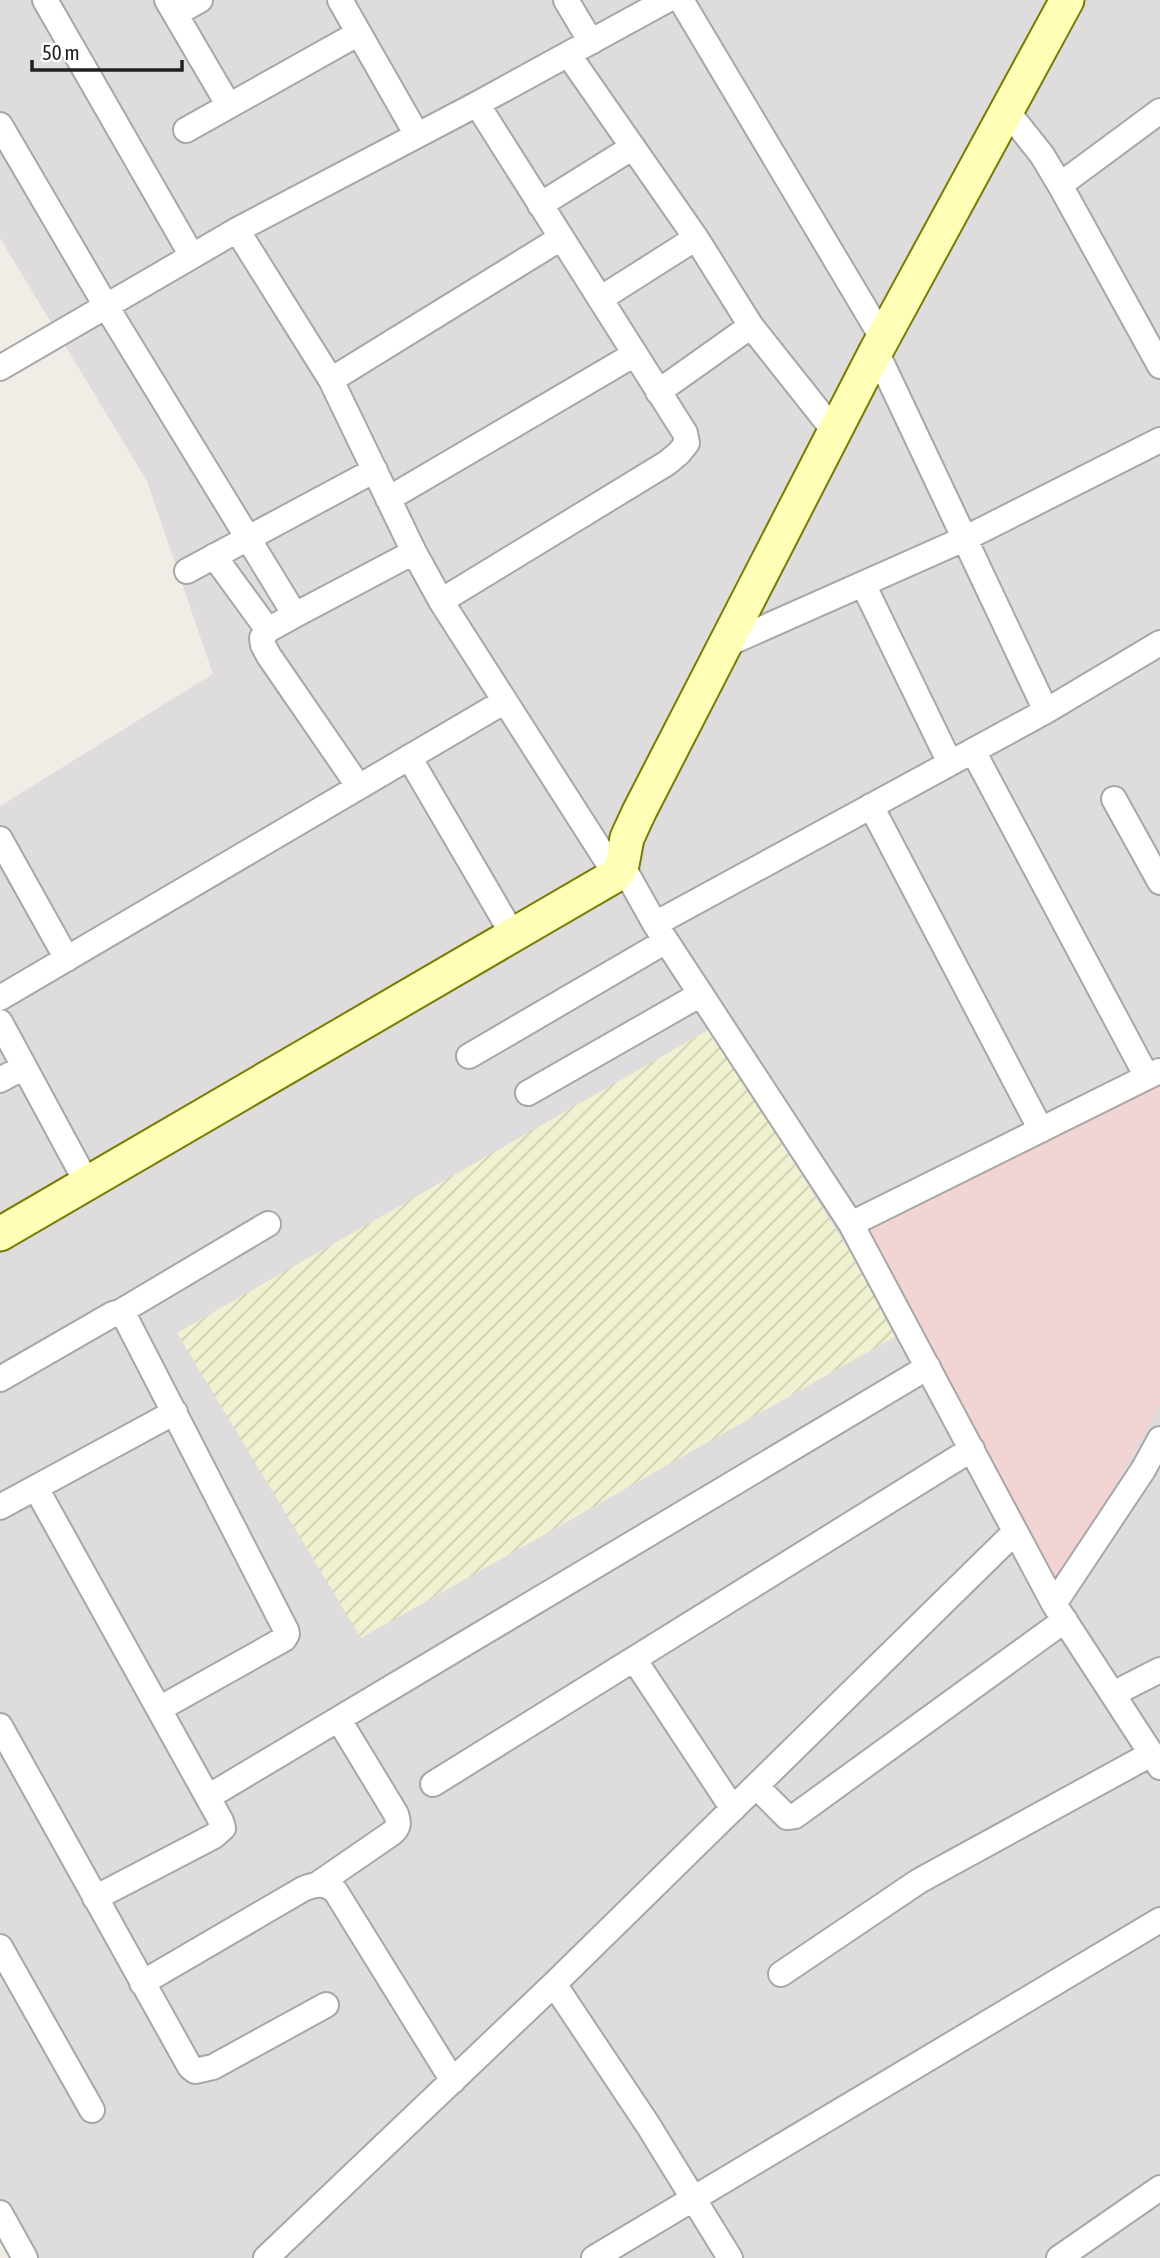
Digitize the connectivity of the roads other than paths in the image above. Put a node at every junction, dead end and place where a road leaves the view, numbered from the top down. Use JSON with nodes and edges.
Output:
{"nodes":[{"id":1,"x":45,"y":0,"type":"edge"},
{"id":2,"x":200,"y":0,"type":"edge"},
{"id":3,"x":340,"y":0,"type":"edge"},
{"id":4,"x":566,"y":0,"type":"edge"},
{"id":5,"x":667,"y":0,"type":"edge"},
{"id":6,"x":681,"y":0,"type":"edge"},
{"id":7,"x":1067,"y":0,"type":"edge"},
{"id":8,"x":171,"y":7,"type":"edge"},
{"id":9,"x":359,"y":33,"type":"junction"},
{"id":10,"x":591,"y":42,"type":"junction"},
{"id":11,"x":568,"y":54,"type":"junction"},
{"id":12,"x":477,"y":104,"type":"junction"},
{"id":13,"x":229,"y":106,"type":"junction"},
{"id":14,"x":1007,"y":111,"type":"junction"},
{"id":15,"x":1160,"y":111,"type":"edge"},
{"id":16,"x":0,"y":125,"type":"edge"},
{"id":17,"x":186,"y":130,"type":"dead end"},
{"id":18,"x":418,"y":135,"type":"junction"},
{"id":19,"x":633,"y":147,"type":"junction"},
{"id":20,"x":1060,"y":185,"type":"junction"},
{"id":21,"x":540,"y":205,"type":"junction"},
{"id":22,"x":237,"y":230,"type":"junction"},
{"id":23,"x":561,"y":238,"type":"junction"},
{"id":24,"x":696,"y":238,"type":"junction"},
{"id":25,"x":192,"y":256,"type":"junction"},
{"id":26,"x":600,"y":299,"type":"junction"},
{"id":27,"x":106,"y":306,"type":"junction"},
{"id":28,"x":751,"y":326,"type":"junction"},
{"id":29,"x":880,"y":345,"type":"junction"},
{"id":30,"x":635,"y":354,"type":"junction"},
{"id":31,"x":1160,"y":366,"type":"edge"},
{"id":32,"x":0,"y":368,"type":"edge"},
{"id":33,"x":331,"y":380,"type":"junction"},
{"id":34,"x":658,"y":392,"type":"junction"},
{"id":35,"x":835,"y":432,"type":"junction"},
{"id":36,"x":1160,"y":440,"type":"edge"},
{"id":37,"x":375,"y":470,"type":"junction"},
{"id":38,"x":388,"y":499,"type":"junction"},
{"id":39,"x":248,"y":537,"type":"junction"},
{"id":40,"x":964,"y":538,"type":"junction"},
{"id":41,"x":414,"y":552,"type":"junction"},
{"id":42,"x":214,"y":556,"type":"junction"},
{"id":43,"x":187,"y":571,"type":"dead end"},
{"id":44,"x":863,"y":584,"type":"junction"},
{"id":45,"x":441,"y":601,"type":"junction"},
{"id":46,"x":295,"y":615,"type":"junction"},
{"id":47,"x":268,"y":630,"type":"junction"},
{"id":48,"x":1160,"y":643,"type":"edge"},
{"id":49,"x":723,"y":646,"type":"junction"},
{"id":50,"x":505,"y":701,"type":"junction"},
{"id":51,"x":1046,"y":711,"type":"junction"},
{"id":52,"x":972,"y":751,"type":"junction"},
{"id":53,"x":409,"y":758,"type":"junction"},
{"id":54,"x":950,"y":763,"type":"junction"},
{"id":55,"x":359,"y":787,"type":"junction"},
{"id":56,"x":1114,"y":799,"type":"dead end"},
{"id":57,"x":871,"y":806,"type":"junction"},
{"id":58,"x":0,"y":839,"type":"edge"},
{"id":59,"x":619,"y":870,"type":"junction"},
{"id":60,"x":1160,"y":882,"type":"edge"},
{"id":61,"x":661,"y":932,"type":"junction"},
{"id":62,"x":513,"y":935,"type":"junction"},
{"id":63,"x":67,"y":959,"type":"junction"},
{"id":64,"x":701,"y":994,"type":"junction"},
{"id":65,"x":0,"y":998,"type":"edge"},
{"id":66,"x":0,"y":1021,"type":"edge"},
{"id":67,"x":469,"y":1056,"type":"dead end"},
{"id":68,"x":24,"y":1067,"type":"junction"},
{"id":69,"x":1153,"y":1074,"type":"edge"},
{"id":70,"x":0,"y":1080,"type":"edge"},
{"id":71,"x":528,"y":1093,"type":"dead end"},
{"id":72,"x":1041,"y":1130,"type":"junction"},
{"id":73,"x":87,"y":1183,"type":"junction"},
{"id":74,"x":268,"y":1224,"type":"dead end"},
{"id":75,"x":851,"y":1224,"type":"junction"},
{"id":76,"x":0,"y":1234,"type":"edge"},
{"id":77,"x":120,"y":1312,"type":"junction"},
{"id":78,"x":928,"y":1367,"type":"junction"},
{"id":79,"x":0,"y":1379,"type":"edge"},
{"id":80,"x":174,"y":1412,"type":"junction"},
{"id":81,"x":1160,"y":1438,"type":"edge"},
{"id":82,"x":972,"y":1449,"type":"junction"},
{"id":83,"x":36,"y":1488,"type":"junction"},
{"id":84,"x":0,"y":1507,"type":"edge"},
{"id":85,"x":1016,"y":1532,"type":"junction"},
{"id":86,"x":1059,"y":1612,"type":"junction"},
{"id":87,"x":634,"y":1659,"type":"junction"},
{"id":88,"x":1160,"y":1670,"type":"edge"},
{"id":89,"x":1113,"y":1694,"type":"junction"},
{"id":90,"x":159,"y":1709,"type":"junction"},
{"id":91,"x":339,"y":1720,"type":"junction"},
{"id":92,"x":0,"y":1726,"type":"edge"},
{"id":93,"x":1156,"y":1760,"type":"edge"},
{"id":94,"x":10,"y":1767,"type":"edge"},
{"id":95,"x":433,"y":1784,"type":"dead end"},
{"id":96,"x":757,"y":1786,"type":"junction"},
{"id":97,"x":208,"y":1797,"type":"junction"},
{"id":98,"x":733,"y":1809,"type":"junction"},
{"id":99,"x":318,"y":1884,"type":"junction"},
{"id":100,"x":95,"y":1898,"type":"junction"},
{"id":101,"x":1160,"y":1920,"type":"edge"},
{"id":102,"x":0,"y":1947,"type":"edge"},
{"id":103,"x":781,"y":1973,"type":"dead end"},
{"id":104,"x":142,"y":1983,"type":"junction"},
{"id":105,"x":554,"y":1984,"type":"junction"},
{"id":106,"x":326,"y":2005,"type":"dead end"},
{"id":107,"x":453,"y":2081,"type":"junction"},
{"id":108,"x":92,"y":2110,"type":"dead end"},
{"id":109,"x":1160,"y":2188,"type":"edge"},
{"id":110,"x":693,"y":2200,"type":"junction"},
{"id":111,"x":0,"y":2213,"type":"edge"},
{"id":112,"x":26,"y":2258,"type":"edge"},
{"id":113,"x":266,"y":2258,"type":"edge"},
{"id":114,"x":594,"y":2258,"type":"edge"},
{"id":115,"x":730,"y":2258,"type":"edge"},
{"id":116,"x":1059,"y":2258,"type":"edge"}],
"edges":[{"from":1,"to":25,"type":"street"},
{"from":2,"to":8,"type":"street"},
{"from":3,"to":9,"type":"street"},
{"from":4,"to":10,"type":"street"},
{"from":5,"to":10,"type":"street"},
{"from":6,"to":29,"type":"street"},
{"from":7,"to":14,"type":"street"},
{"from":8,"to":13,"type":"street"},
{"from":9,"to":13,"type":"street"},
{"from":9,"to":18,"type":"street"},
{"from":10,"to":11,"type":"street"},
{"from":11,"to":12,"type":"street"},
{"from":11,"to":19,"type":"street"},
{"from":12,"to":18,"type":"street"},
{"from":12,"to":21,"type":"street"},
{"from":13,"to":17,"type":"street"},
{"from":14,"to":20,"type":"street"},
{"from":14,"to":29,"type":"street"},
{"from":15,"to":20,"type":"street"},
{"from":16,"to":27,"type":"street"},
{"from":18,"to":22,"type":"street"},
{"from":19,"to":21,"type":"street"},
{"from":19,"to":24,"type":"street"},
{"from":20,"to":31,"type":"street"},
{"from":21,"to":23,"type":"street"},
{"from":22,"to":25,"type":"street"},
{"from":22,"to":33,"type":"street"},
{"from":23,"to":26,"type":"street"},
{"from":23,"to":33,"type":"street"},
{"from":24,"to":26,"type":"street"},
{"from":24,"to":28,"type":"street"},
{"from":25,"to":27,"type":"street"},
{"from":26,"to":30,"type":"street"},
{"from":27,"to":32,"type":"street"},
{"from":27,"to":39,"type":"street"},
{"from":28,"to":34,"type":"street"},
{"from":28,"to":35,"type":"street"},
{"from":29,"to":35,"type":"street"},
{"from":29,"to":40,"type":"street"},
{"from":30,"to":34,"type":"street"},
{"from":30,"to":38,"type":"street"},
{"from":33,"to":37,"type":"street"},
{"from":34,"to":45,"type":"street"},
{"from":35,"to":49,"type":"street"},
{"from":36,"to":40,"type":"street"},
{"from":37,"to":38,"type":"street"},
{"from":37,"to":39,"type":"street"},
{"from":38,"to":41,"type":"street"},
{"from":39,"to":42,"type":"street"},
{"from":39,"to":46,"type":"street"},
{"from":40,"to":44,"type":"street"},
{"from":40,"to":51,"type":"street"},
{"from":41,"to":45,"type":"street"},
{"from":41,"to":46,"type":"street"},
{"from":42,"to":43,"type":"street"},
{"from":42,"to":47,"type":"street"},
{"from":44,"to":49,"type":"street"},
{"from":44,"to":54,"type":"street"},
{"from":45,"to":50,"type":"street"},
{"from":46,"to":47,"type":"street"},
{"from":47,"to":55,"type":"street"},
{"from":48,"to":51,"type":"street"},
{"from":49,"to":59,"type":"street"},
{"from":50,"to":53,"type":"street"},
{"from":50,"to":59,"type":"street"},
{"from":51,"to":52,"type":"street"},
{"from":52,"to":54,"type":"street"},
{"from":52,"to":69,"type":"street"},
{"from":53,"to":55,"type":"street"},
{"from":53,"to":62,"type":"street"},
{"from":54,"to":57,"type":"street"},
{"from":55,"to":63,"type":"street"},
{"from":56,"to":60,"type":"street"},
{"from":57,"to":61,"type":"street"},
{"from":57,"to":72,"type":"street"},
{"from":58,"to":63,"type":"street"},
{"from":59,"to":61,"type":"street"},
{"from":59,"to":62,"type":"street"},
{"from":61,"to":64,"type":"street"},
{"from":61,"to":67,"type":"street"},
{"from":62,"to":73,"type":"street"},
{"from":63,"to":65,"type":"street"},
{"from":64,"to":71,"type":"street"},
{"from":64,"to":75,"type":"street"},
{"from":66,"to":68,"type":"street"},
{"from":68,"to":70,"type":"street"},
{"from":68,"to":73,"type":"street"},
{"from":69,"to":72,"type":"street"},
{"from":72,"to":75,"type":"street"},
{"from":73,"to":76,"type":"street"},
{"from":74,"to":77,"type":"street"},
{"from":75,"to":78,"type":"street"},
{"from":77,"to":79,"type":"street"},
{"from":77,"to":80,"type":"street"},
{"from":78,"to":82,"type":"street"},
{"from":78,"to":91,"type":"street"},
{"from":80,"to":83,"type":"street"},
{"from":80,"to":90,"type":"street"},
{"from":81,"to":86,"type":"street"},
{"from":82,"to":85,"type":"street"},
{"from":82,"to":87,"type":"street"},
{"from":83,"to":84,"type":"street"},
{"from":83,"to":90,"type":"street"},
{"from":85,"to":86,"type":"street"},
{"from":85,"to":96,"type":"street"},
{"from":86,"to":89,"type":"street"},
{"from":86,"to":96,"type":"street"},
{"from":87,"to":95,"type":"street"},
{"from":87,"to":98,"type":"street"},
{"from":88,"to":89,"type":"street"},
{"from":89,"to":93,"type":"street"},
{"from":90,"to":97,"type":"street"},
{"from":91,"to":97,"type":"street"},
{"from":91,"to":99,"type":"street"},
{"from":92,"to":94,"type":"street"},
{"from":93,"to":103,"type":"street"},
{"from":94,"to":100,"type":"street"},
{"from":96,"to":98,"type":"street"},
{"from":97,"to":100,"type":"street"},
{"from":98,"to":105,"type":"street"},
{"from":99,"to":104,"type":"street"},
{"from":99,"to":107,"type":"street"},
{"from":100,"to":104,"type":"street"},
{"from":101,"to":110,"type":"street"},
{"from":102,"to":108,"type":"street"},
{"from":104,"to":106,"type":"street"},
{"from":105,"to":107,"type":"street"},
{"from":105,"to":110,"type":"street"},
{"from":107,"to":113,"type":"street"},
{"from":109,"to":116,"type":"street"},
{"from":110,"to":114,"type":"street"},
{"from":110,"to":115,"type":"street"},
{"from":111,"to":112,"type":"street"}]}
